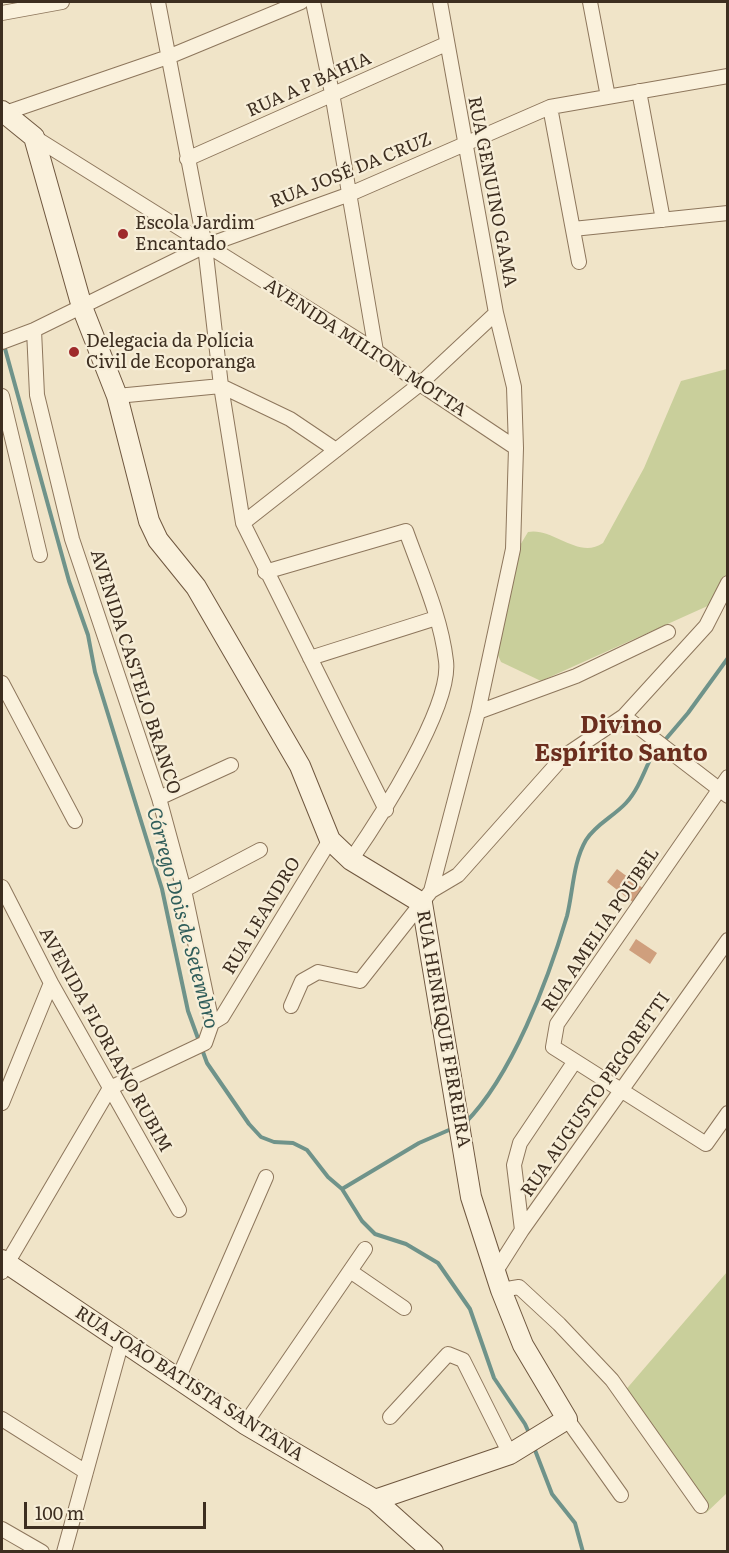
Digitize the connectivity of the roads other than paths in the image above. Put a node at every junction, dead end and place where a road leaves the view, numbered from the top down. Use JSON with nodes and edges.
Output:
{"nodes":[{"id":1,"x":62,"y":2,"type":"edge"},
{"id":2,"x":158,"y":2,"type":"edge"},
{"id":3,"x":302,"y":2,"type":"edge"},
{"id":4,"x":313,"y":2,"type":"edge"},
{"id":5,"x":440,"y":2,"type":"edge"},
{"id":6,"x":590,"y":2,"type":"edge"},
{"id":7,"x":2,"y":13,"type":"edge"},
{"id":8,"x":446,"y":44,"type":"junction"},
{"id":9,"x":168,"y":57,"type":"junction"},
{"id":10,"x":727,"y":78,"type":"edge"},
{"id":11,"x":639,"y":91,"type":"junction"},
{"id":12,"x":332,"y":93,"type":"junction"},
{"id":13,"x":608,"y":97,"type":"junction"},
{"id":14,"x":550,"y":107,"type":"junction"},
{"id":15,"x":3,"y":112,"type":"edge"},
{"id":16,"x":34,"y":137,"type":"junction"},
{"id":17,"x":464,"y":146,"type":"junction"},
{"id":18,"x":187,"y":159,"type":"junction"},
{"id":19,"x":350,"y":194,"type":"junction"},
{"id":20,"x":728,"y":213,"type":"edge"},
{"id":21,"x":663,"y":220,"type":"junction"},
{"id":22,"x":573,"y":229,"type":"junction"},
{"id":23,"x":205,"y":246,"type":"junction"},
{"id":24,"x":579,"y":262,"type":"dead end"},
{"id":25,"x":82,"y":307,"type":"junction"},
{"id":26,"x":496,"y":313,"type":"junction"},
{"id":27,"x":34,"y":330,"type":"junction"},
{"id":28,"x":2,"y":342,"type":"edge"},
{"id":29,"x":376,"y":351,"type":"junction"},
{"id":30,"x":420,"y":384,"type":"junction"},
{"id":31,"x":221,"y":386,"type":"junction"},
{"id":32,"x":2,"y":396,"type":"edge"},
{"id":33,"x":117,"y":396,"type":"junction"},
{"id":34,"x":516,"y":448,"type":"junction"},
{"id":35,"x":336,"y":450,"type":"junction"},
{"id":36,"x":243,"y":523,"type":"junction"},
{"id":37,"x":40,"y":555,"type":"dead end"},
{"id":38,"x":265,"y":572,"type":"junction"},
{"id":39,"x":728,"y":583,"type":"edge"},
{"id":40,"x":436,"y":618,"type":"junction"},
{"id":41,"x":668,"y":632,"type":"dead end"},
{"id":42,"x":310,"y":657,"type":"junction"},
{"id":43,"x":2,"y":683,"type":"edge"},
{"id":44,"x":478,"y":712,"type":"junction"},
{"id":45,"x":624,"y":716,"type":"junction"},
{"id":46,"x":231,"y":765,"type":"dead end"},
{"id":47,"x":728,"y":777,"type":"edge"},
{"id":48,"x":723,"y":793,"type":"edge"},
{"id":49,"x":159,"y":798,"type":"junction"},
{"id":50,"x":386,"y":810,"type":"junction"},
{"id":51,"x":75,"y":821,"type":"dead end"},
{"id":52,"x":330,"y":840,"type":"junction"},
{"id":53,"x":260,"y":850,"type":"dead end"},
{"id":54,"x":351,"y":860,"type":"junction"},
{"id":55,"x":2,"y":887,"type":"edge"},
{"id":56,"x":184,"y":890,"type":"junction"},
{"id":57,"x":427,"y":897,"type":"junction"},
{"id":58,"x":728,"y":940,"type":"edge"},
{"id":59,"x":51,"y":983,"type":"junction"},
{"id":60,"x":291,"y":1006,"type":"dead end"},
{"id":61,"x":212,"y":1023,"type":"junction"},
{"id":62,"x":575,"y":1061,"type":"junction"},
{"id":63,"x":110,"y":1088,"type":"junction"},
{"id":64,"x":623,"y":1091,"type":"junction"},
{"id":65,"x":2,"y":1103,"type":"edge"},
{"id":66,"x":728,"y":1113,"type":"edge"},
{"id":67,"x":266,"y":1177,"type":"dead end"},
{"id":68,"x":179,"y":1210,"type":"dead end"},
{"id":69,"x":522,"y":1230,"type":"junction"},
{"id":70,"x":365,"y":1249,"type":"dead end"},
{"id":71,"x":3,"y":1265,"type":"edge"},
{"id":72,"x":350,"y":1271,"type":"junction"},
{"id":73,"x":498,"y":1280,"type":"junction"},
{"id":74,"x":404,"y":1308,"type":"dead end"},
{"id":75,"x":122,"y":1341,"type":"junction"},
{"id":76,"x":178,"y":1379,"type":"junction"},
{"id":77,"x":390,"y":1417,"type":"dead end"},
{"id":78,"x":2,"y":1419,"type":"edge"},
{"id":79,"x":567,"y":1419,"type":"junction"},
{"id":80,"x":245,"y":1424,"type":"junction"},
{"id":81,"x":517,"y":1449,"type":"junction"},
{"id":82,"x":86,"y":1472,"type":"junction"},
{"id":83,"x":621,"y":1495,"type":"dead end"},
{"id":84,"x":375,"y":1500,"type":"junction"},
{"id":85,"x":701,"y":1506,"type":"dead end"},
{"id":86,"x":2,"y":1529,"type":"edge"},
{"id":87,"x":42,"y":1551,"type":"edge"},
{"id":88,"x":64,"y":1551,"type":"edge"},
{"id":89,"x":433,"y":1551,"type":"edge"}],
"edges":[{"from":1,"to":7,"type":"street"},
{"from":2,"to":9,"type":"street"},
{"from":3,"to":9,"type":"street"},
{"from":4,"to":12,"type":"street"},
{"from":5,"to":8,"type":"street","name":"RUA GENUINO GAMA"},
{"from":6,"to":13,"type":"street"},
{"from":8,"to":12,"type":"street","name":"RUA A P BAHIA"},
{"from":8,"to":17,"type":"street","name":"RUA GENUINO GAMA"},
{"from":9,"to":15,"type":"street"},
{"from":9,"to":18,"type":"street"},
{"from":10,"to":11,"type":"street","name":"RUA JOSÉ DA CRUZ"},
{"from":11,"to":13,"type":"street","name":"RUA JOSÉ DA CRUZ"},
{"from":11,"to":21,"type":"street"},
{"from":12,"to":18,"type":"street","name":"RUA A P BAHIA"},
{"from":12,"to":19,"type":"street"},
{"from":13,"to":14,"type":"street","name":"RUA JOSÉ DA CRUZ"},
{"from":14,"to":17,"type":"street","name":"RUA JOSÉ DA CRUZ"},
{"from":14,"to":22,"type":"street"},
{"from":15,"to":16,"type":"street","name":"AVENIDA MILTON MOTTA"},
{"from":16,"to":23,"type":"street","name":"AVENIDA MILTON MOTTA"},
{"from":16,"to":25,"type":"street","name":"RUA HENRIQUE FERREIRA"},
{"from":17,"to":19,"type":"street","name":"RUA JOSÉ DA CRUZ"},
{"from":17,"to":26,"type":"street","name":"RUA GENUINO GAMA"},
{"from":18,"to":23,"type":"street"},
{"from":19,"to":23,"type":"street","name":"RUA JOSÉ DA CRUZ"},
{"from":19,"to":29,"type":"street"},
{"from":20,"to":21,"type":"street"},
{"from":21,"to":22,"type":"street"},
{"from":22,"to":24,"type":"street"},
{"from":23,"to":25,"type":"street","name":"RUA JOSÉ DA CRUZ"},
{"from":23,"to":29,"type":"street","name":"AVENIDA MILTON MOTTA"},
{"from":23,"to":31,"type":"street"},
{"from":25,"to":27,"type":"street","name":"RUA JOSÉ DA CRUZ"},
{"from":25,"to":33,"type":"street","name":"RUA HENRIQUE FERREIRA"},
{"from":26,"to":30,"type":"street","name":"RUA GENUINO GAMA"},
{"from":26,"to":34,"type":"street"},
{"from":27,"to":28,"type":"street","name":"RUA JOSÉ DA CRUZ"},
{"from":27,"to":49,"type":"street","name":"AVENIDA CASTELO BRANCO"},
{"from":29,"to":30,"type":"street","name":"AVENIDA MILTON MOTTA"},
{"from":30,"to":34,"type":"street","name":"AVENIDA MILTON MOTTA"},
{"from":30,"to":35,"type":"street","name":"RUA GENUINO GAMA"},
{"from":31,"to":33,"type":"street"},
{"from":31,"to":35,"type":"street"},
{"from":31,"to":36,"type":"street"},
{"from":32,"to":37,"type":"street"},
{"from":33,"to":52,"type":"street","name":"RUA HENRIQUE FERREIRA"},
{"from":34,"to":44,"type":"street"},
{"from":35,"to":36,"type":"street","name":"RUA GENUINO GAMA"},
{"from":36,"to":38,"type":"street"},
{"from":38,"to":40,"type":"street"},
{"from":38,"to":42,"type":"street"},
{"from":39,"to":45,"type":"street"},
{"from":40,"to":42,"type":"street"},
{"from":40,"to":50,"type":"street"},
{"from":41,"to":44,"type":"street"},
{"from":42,"to":50,"type":"street"},
{"from":43,"to":51,"type":"street"},
{"from":44,"to":57,"type":"street"},
{"from":45,"to":48,"type":"street"},
{"from":45,"to":57,"type":"street"},
{"from":46,"to":49,"type":"street"},
{"from":47,"to":48,"type":"street","name":"RUA AMELIA POUBEL"},
{"from":48,"to":62,"type":"street","name":"RUA AMELIA POUBEL"},
{"from":49,"to":56,"type":"street","name":"AVENIDA CASTELO BRANCO"},
{"from":50,"to":54,"type":"street"},
{"from":52,"to":54,"type":"street","name":"RUA HENRIQUE FERREIRA"},
{"from":52,"to":61,"type":"street","name":"RUA LEANDRO"},
{"from":53,"to":56,"type":"street"},
{"from":54,"to":57,"type":"street","name":"RUA HENRIQUE FERREIRA"},
{"from":55,"to":59,"type":"street","name":"AVENIDA FLORIANO RUBIM"},
{"from":56,"to":61,"type":"street","name":"AVENIDA CASTELO BRANCO"},
{"from":57,"to":60,"type":"street"},
{"from":57,"to":73,"type":"street","name":"RUA HENRIQUE FERREIRA"},
{"from":58,"to":64,"type":"street","name":"RUA AUGUSTO PEGORETTI"},
{"from":59,"to":63,"type":"street","name":"AVENIDA FLORIANO RUBIM"},
{"from":59,"to":65,"type":"street"},
{"from":61,"to":63,"type":"street","name":"RUA LEANDRO"},
{"from":62,"to":64,"type":"street","name":"RUA AMELIA POUBEL"},
{"from":62,"to":69,"type":"street"},
{"from":63,"to":68,"type":"street","name":"AVENIDA FLORIANO RUBIM"},
{"from":63,"to":71,"type":"street"},
{"from":64,"to":66,"type":"street","name":"RUA AMELIA POUBEL"},
{"from":64,"to":69,"type":"street","name":"RUA AUGUSTO PEGORETTI"},
{"from":67,"to":76,"type":"street"},
{"from":69,"to":73,"type":"street","name":"RUA AUGUSTO PEGORETTI"},
{"from":70,"to":72,"type":"street"},
{"from":71,"to":75,"type":"street","name":"RUA JOÃO BATISTA SANTANA"},
{"from":72,"to":74,"type":"street"},
{"from":72,"to":80,"type":"street"},
{"from":73,"to":79,"type":"street","name":"RUA HENRIQUE FERREIRA"},
{"from":73,"to":85,"type":"street"},
{"from":75,"to":76,"type":"street","name":"RUA JOÃO BATISTA SANTANA"},
{"from":75,"to":82,"type":"street"},
{"from":76,"to":80,"type":"street","name":"RUA JOÃO BATISTA SANTANA"},
{"from":77,"to":81,"type":"street"},
{"from":78,"to":82,"type":"street"},
{"from":79,"to":81,"type":"street"},
{"from":79,"to":83,"type":"street","name":"RUA HENRIQUE FERREIRA"},
{"from":80,"to":84,"type":"street","name":"RUA JOÃO BATISTA SANTANA"},
{"from":81,"to":84,"type":"street"},
{"from":82,"to":88,"type":"street"},
{"from":84,"to":89,"type":"street","name":"RUA JOÃO BATISTA SANTANA"},
{"from":86,"to":87,"type":"street"}]}
